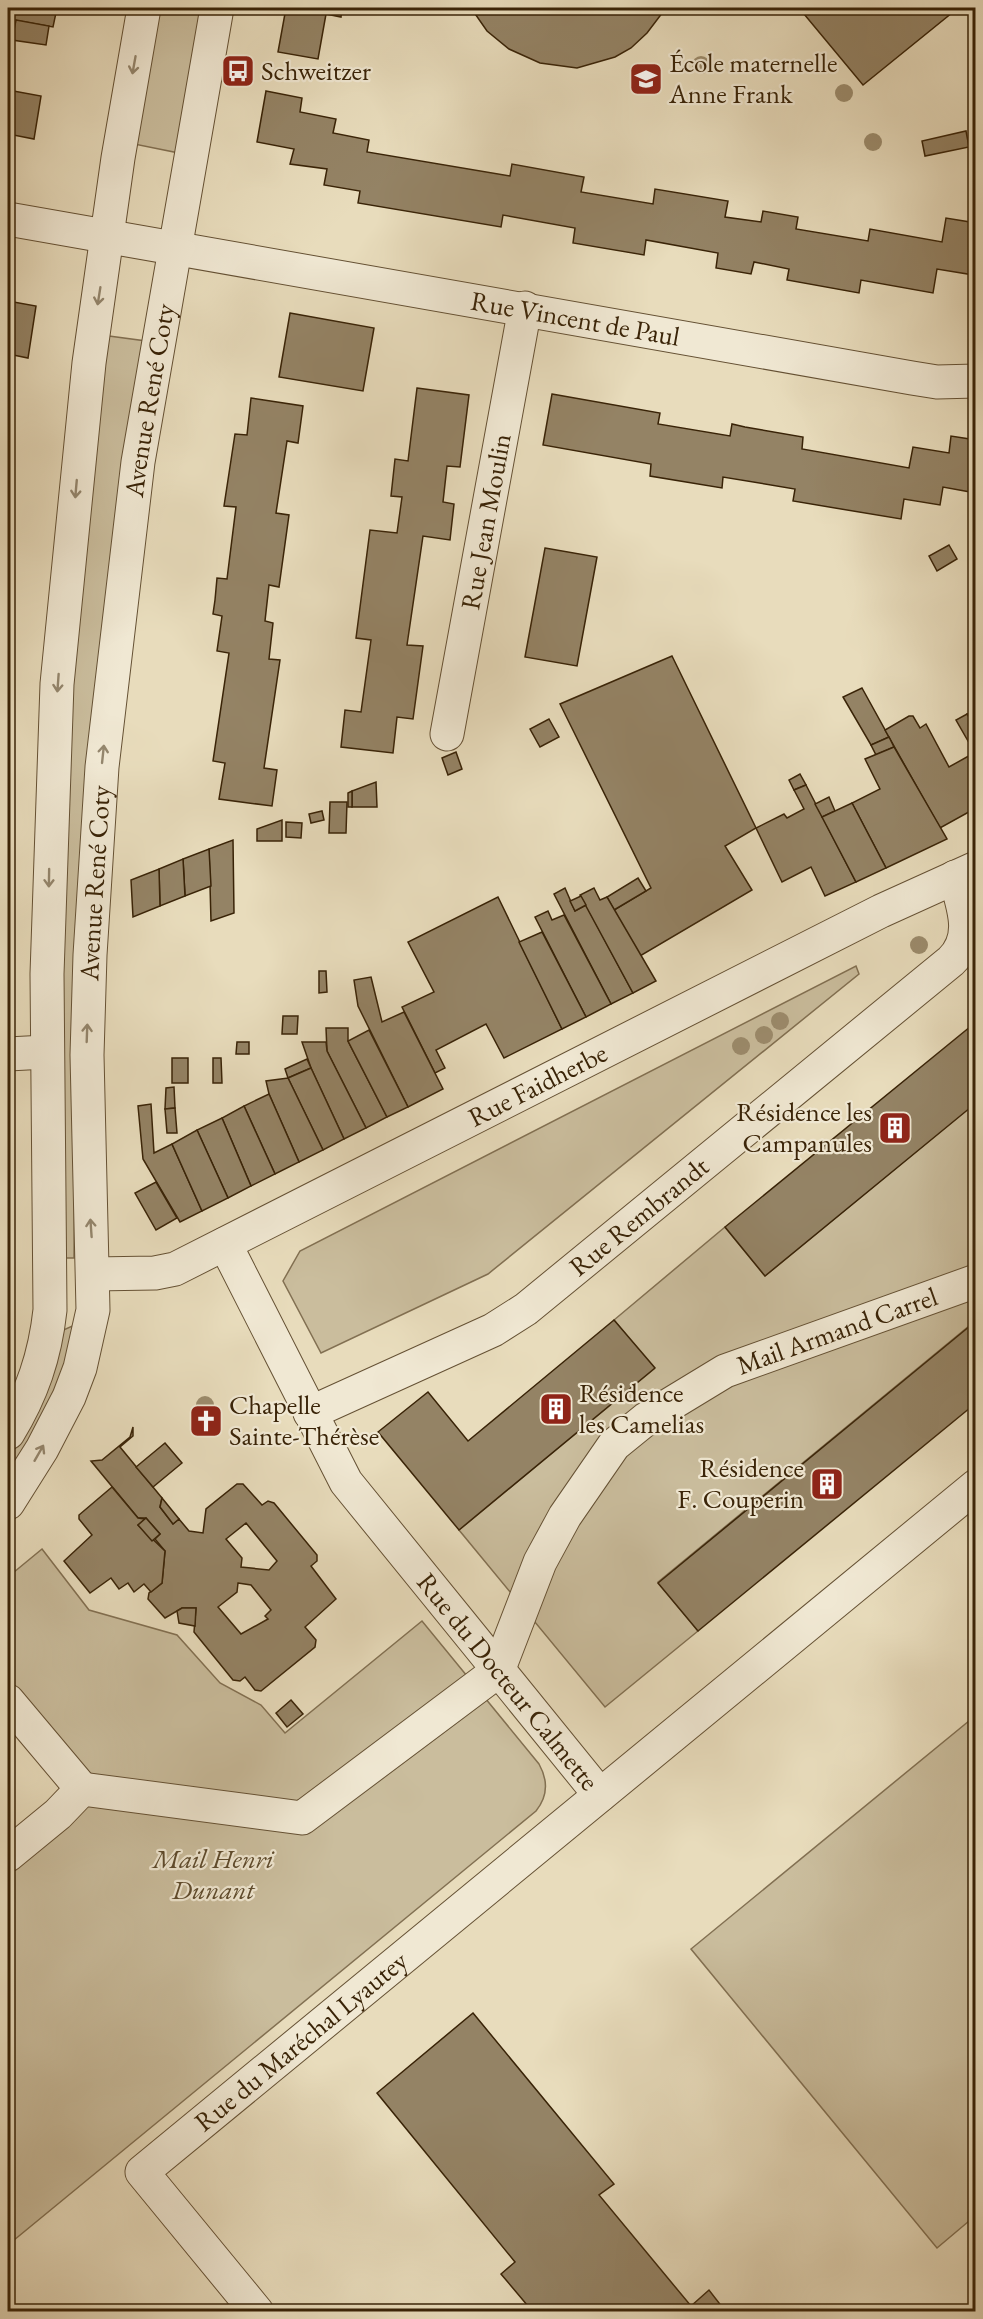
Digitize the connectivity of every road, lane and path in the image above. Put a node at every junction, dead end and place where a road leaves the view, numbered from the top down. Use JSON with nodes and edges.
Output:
{"nodes":[{"id":1,"x":144,"y":8,"type":"edge"},
{"id":2,"x":217,"y":8,"type":"edge"},
{"id":3,"x":8,"y":219,"type":"edge"},
{"id":4,"x":108,"y":238,"type":"junction"},
{"id":5,"x":175,"y":248,"type":"junction"},
{"id":6,"x":525,"y":308,"type":"junction"},
{"id":7,"x":975,"y":381,"type":"edge"},
{"id":8,"x":447,"y":734,"type":"dead end"},
{"id":9,"x":965,"y":873,"type":"edge"},
{"id":10,"x":46,"y":1052,"type":"junction"},
{"id":11,"x":8,"y":1054,"type":"edge"},
{"id":12,"x":225,"y":1244,"type":"junction"},
{"id":13,"x":93,"y":1274,"type":"junction"},
{"id":14,"x":975,"y":1281,"type":"edge"},
{"id":15,"x":310,"y":1413,"type":"junction"},
{"id":16,"x":8,"y":1433,"type":"edge"},
{"id":17,"x":975,"y":1486,"type":"edge"},
{"id":18,"x":8,"y":1503,"type":"edge"},
{"id":19,"x":498,"y":1671,"type":"junction"},
{"id":20,"x":8,"y":1701,"type":"edge"},
{"id":21,"x":82,"y":1789,"type":"junction"},
{"id":22,"x":600,"y":1795,"type":"junction"},
{"id":23,"x":8,"y":1855,"type":"edge"},
{"id":24,"x":257,"y":2312,"type":"edge"}],
"edges":[{"from":1,"to":4,"type":"street","name":"Avenue René Coty","one_way":true},
{"from":2,"to":5,"type":"street","name":"Avenue René Coty"},
{"from":3,"to":4,"type":"street"},
{"from":4,"to":5,"type":"street"},
{"from":4,"to":10,"type":"street","name":"Avenue René Coty","one_way":true},
{"from":5,"to":6,"type":"street","name":"Rue Vincent de Paul"},
{"from":13,"to":5,"type":"street","name":"Avenue René Coty","one_way":true},
{"from":6,"to":7,"type":"street","name":"Rue Vincent de Paul"},
{"from":6,"to":8,"type":"street","name":"Rue Jean Moulin"},
{"from":9,"to":12,"type":"street","name":"Rue Faidherbe"},
{"from":9,"to":15,"type":"street","name":"Rue Rembrandt"},
{"from":10,"to":11,"type":"street"},
{"from":10,"to":16,"type":"street","name":"Avenue René Coty"},
{"from":12,"to":13,"type":"street","name":"Rue Faidherbe"},
{"from":12,"to":15,"type":"street","name":"Rue du Docteur Calmette"},
{"from":18,"to":13,"type":"street","name":"Avenue René Coty","one_way":true},
{"from":14,"to":19,"type":"street","name":"Mail Armand Carrel"},
{"from":15,"to":19,"type":"street","name":"Rue du Docteur Calmette"},
{"from":17,"to":22,"type":"street","name":"Rue du Docteur Calmette"},
{"from":19,"to":21,"type":"street"},
{"from":19,"to":22,"type":"street","name":"Rue du Docteur Calmette"},
{"from":20,"to":21,"type":"street"},
{"from":21,"to":23,"type":"street"},
{"from":22,"to":24,"type":"street","name":"Rue du Maréchal Lyautey"}]}
